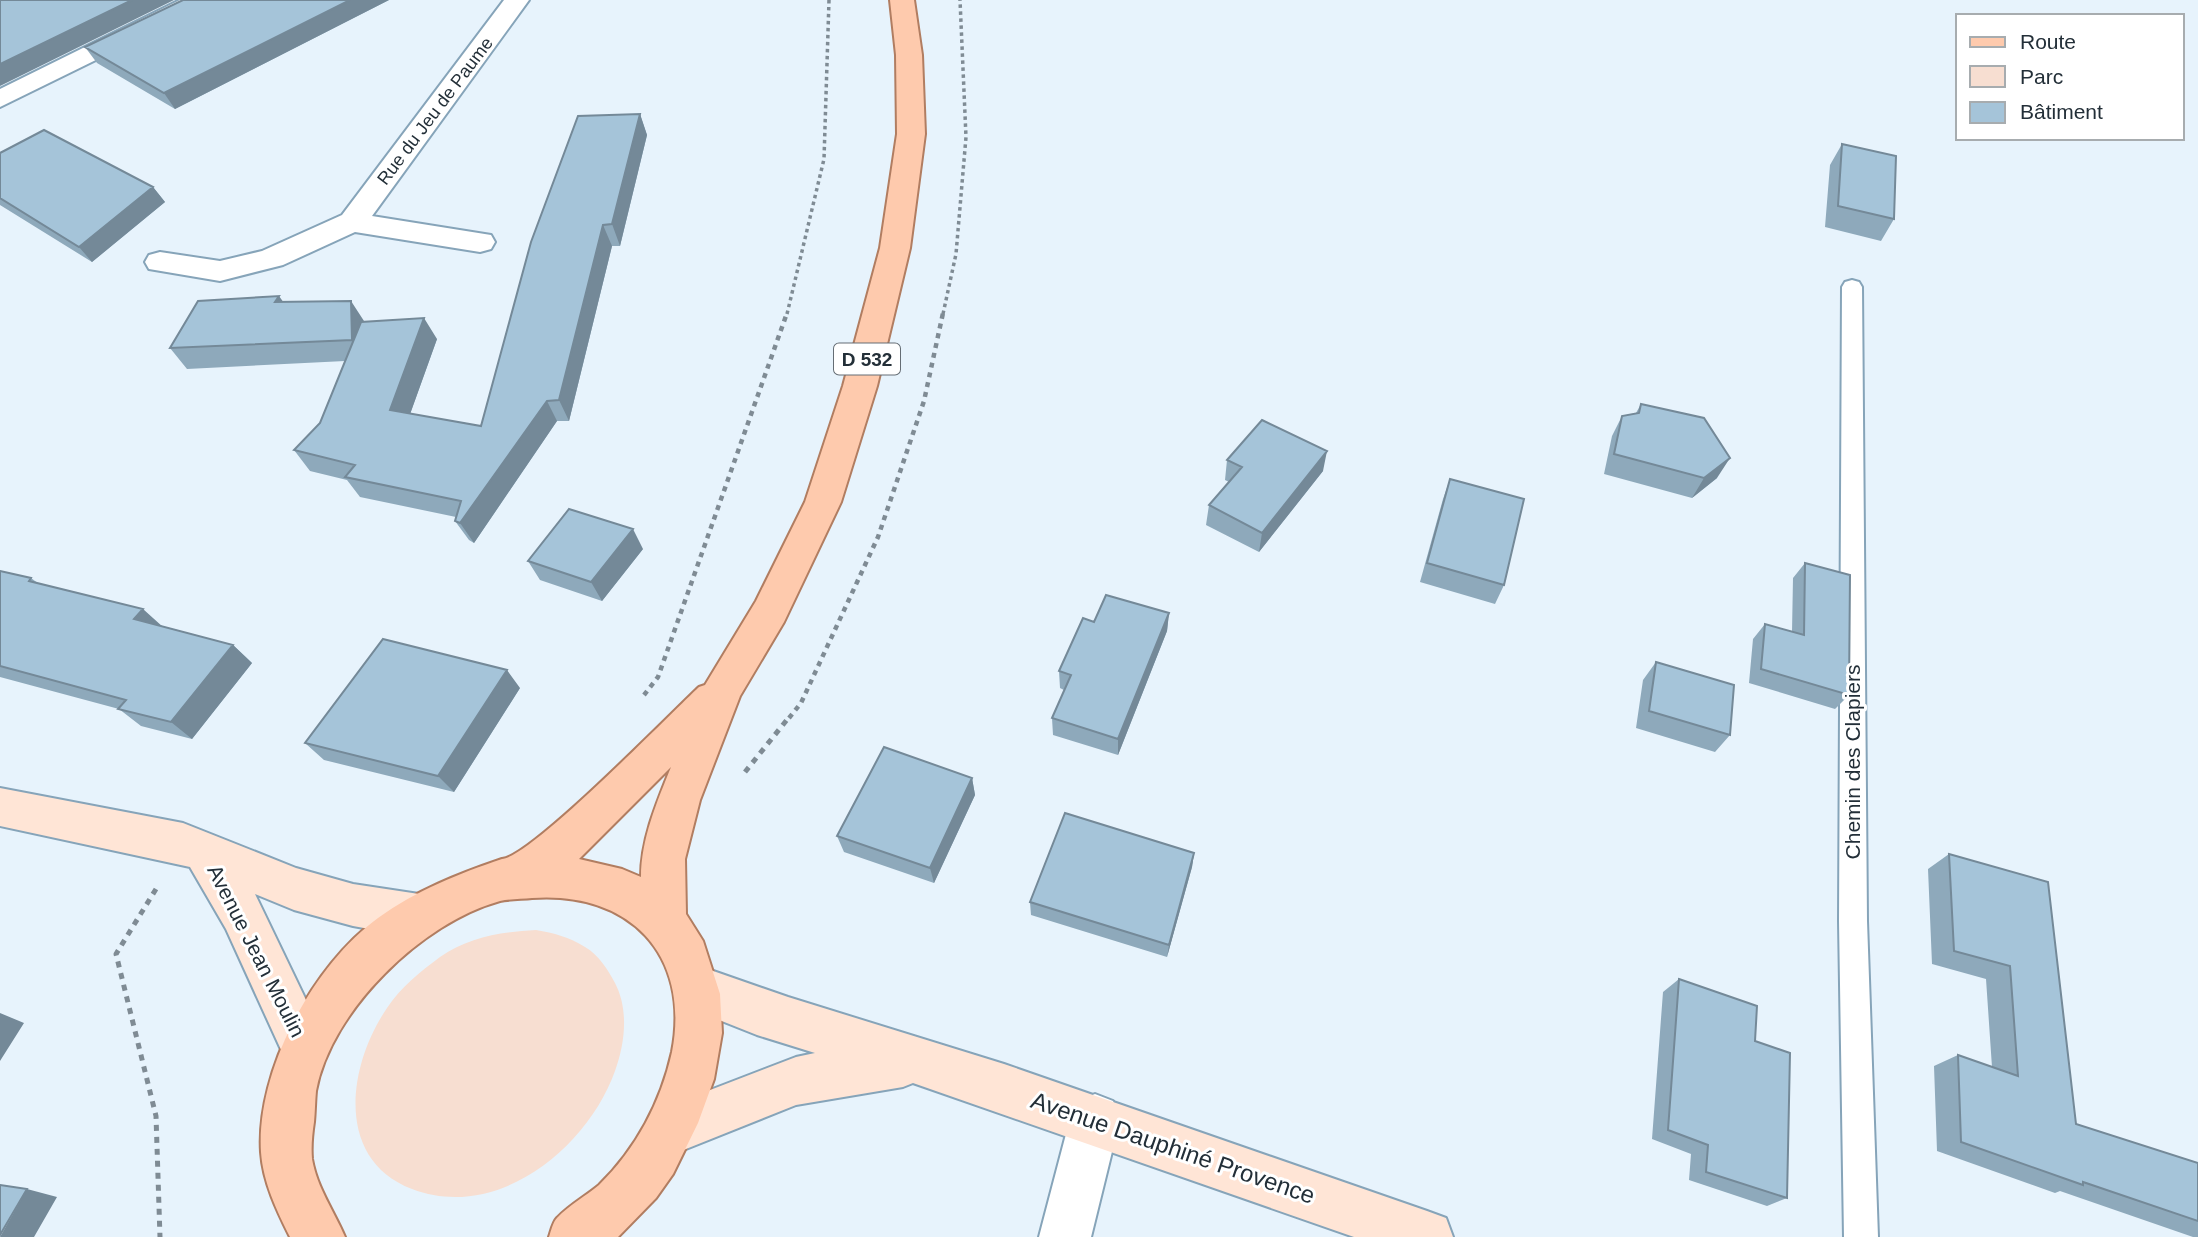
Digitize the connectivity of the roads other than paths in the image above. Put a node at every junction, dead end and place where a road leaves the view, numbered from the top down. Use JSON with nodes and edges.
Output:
{"nodes":[{"id":1,"x":199,"y":0,"type":"edge"},
{"id":2,"x":517,"y":0,"type":"edge"},
{"id":3,"x":902,"y":0,"type":"edge"},
{"id":4,"x":0,"y":99,"type":"edge"},
{"id":5,"x":352,"y":222,"type":"junction"},
{"id":6,"x":481,"y":242,"type":"dead end"},
{"id":7,"x":160,"y":262,"type":"dead end"},
{"id":8,"x":1852,"y":286,"type":"dead end"},
{"id":9,"x":722,"y":690,"type":"junction"},
{"id":10,"x":0,"y":807,"type":"edge"},
{"id":11,"x":195,"y":849,"type":"junction"},
{"id":12,"x":523,"y":876,"type":"junction"},
{"id":13,"x":419,"y":916,"type":"junction"},
{"id":14,"x":663,"y":920,"type":"junction"},
{"id":15,"x":696,"y":988,"type":"junction"},
{"id":16,"x":305,"y":1048,"type":"junction"},
{"id":17,"x":919,"y":1060,"type":"junction"},
{"id":18,"x":1095,"y":1119,"type":"junction"},
{"id":19,"x":671,"y":1129,"type":"junction"},
{"id":20,"x":319,"y":1237,"type":"edge"},
{"id":21,"x":575,"y":1237,"type":"edge"},
{"id":22,"x":1065,"y":1237,"type":"edge"},
{"id":23,"x":1427,"y":1237,"type":"edge"},
{"id":24,"x":1861,"y":1237,"type":"edge"}],
"edges":[{"from":1,"to":4,"type":"street"},
{"from":2,"to":5,"type":"street","name":"Rue du Jeu de Paume"},
{"from":3,"to":9,"type":"main road","number":"D 532"},
{"from":5,"to":6,"type":"street"},
{"from":5,"to":7,"type":"street"},
{"from":8,"to":24,"type":"lane","name":"Chemin des Clapiers"},
{"from":9,"to":12,"type":"main road","number":"D 532"},
{"from":9,"to":14,"type":"main road","number":"D 532"},
{"from":10,"to":11,"type":"main road","name":"Avenue Jean Moulin"},
{"from":11,"to":13,"type":"main road","name":"Avenue Jean Moulin"},
{"from":11,"to":16,"type":"main road","name":"Avenue Jean Moulin"},
{"from":12,"to":13,"type":"main road"},
{"from":12,"to":14,"type":"main road"},
{"from":13,"to":16,"type":"main road"},
{"from":14,"to":15,"type":"main road"},
{"from":15,"to":17,"type":"main road","name":"Avenue Dauphiné Provence"},
{"from":15,"to":19,"type":"main road"},
{"from":16,"to":20,"type":"main road"},
{"from":17,"to":18,"type":"main road","name":"Avenue Dauphiné Provence"},
{"from":17,"to":19,"type":"main road","name":"Avenue Dauphiné Provence"},
{"from":18,"to":22,"type":"street"},
{"from":18,"to":23,"type":"main road","name":"Avenue Dauphiné Provence"},
{"from":19,"to":21,"type":"main road"}]}
